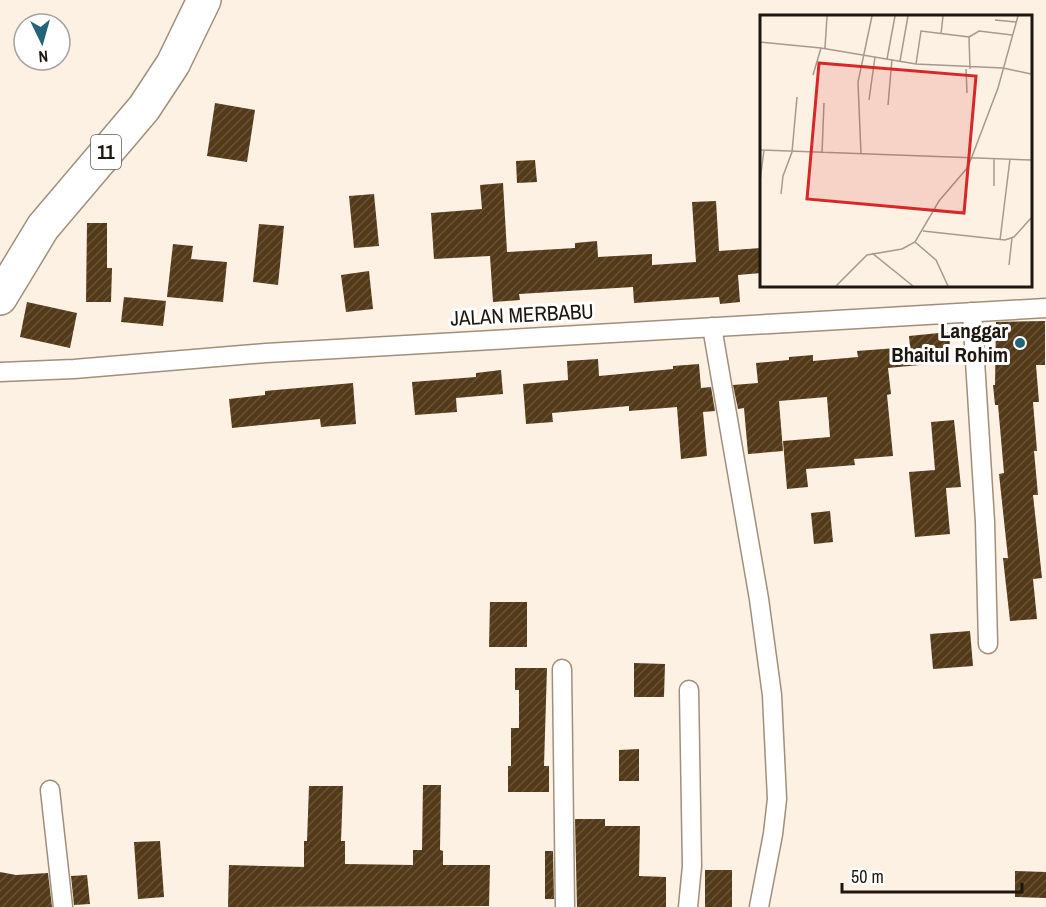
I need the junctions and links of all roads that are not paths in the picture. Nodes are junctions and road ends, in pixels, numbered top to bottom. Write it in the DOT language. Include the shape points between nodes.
graph roads {
  1 [pos="204,0"];
  2 [pos="0,298"];
  3 [pos="1046,308"];
  4 [pos="972,312"];
  5 [pos="712,327"];
  6 [pos="0,372"];
  7 [pos="988,644"];
  8 [pos="562,669"];
  9 [pos="689,690"];
  10 [pos="50,790"];
  11 [pos="63,907"];
  12 [pos="565,907"];
  13 [pos="688,907"];
  14 [pos="759,907"];
  1 -- 2 [label="highway, 11" via="173,64 144,108 43,227"];
  3 -- 4 [label="street, JALAN MERBABU"];
  4 -- 5 [label="street, JALAN MERBABU"];
  4 -- 7 [label="street"];
  5 -- 6 [label="street, JALAN MERBABU"];
  5 -- 14 [label="street" via="772,695 777,799"];
  8 -- 12 [label="street"];
  9 -- 13 [label="street" via="692,866"];
  10 -- 11 [label="street"];
}
